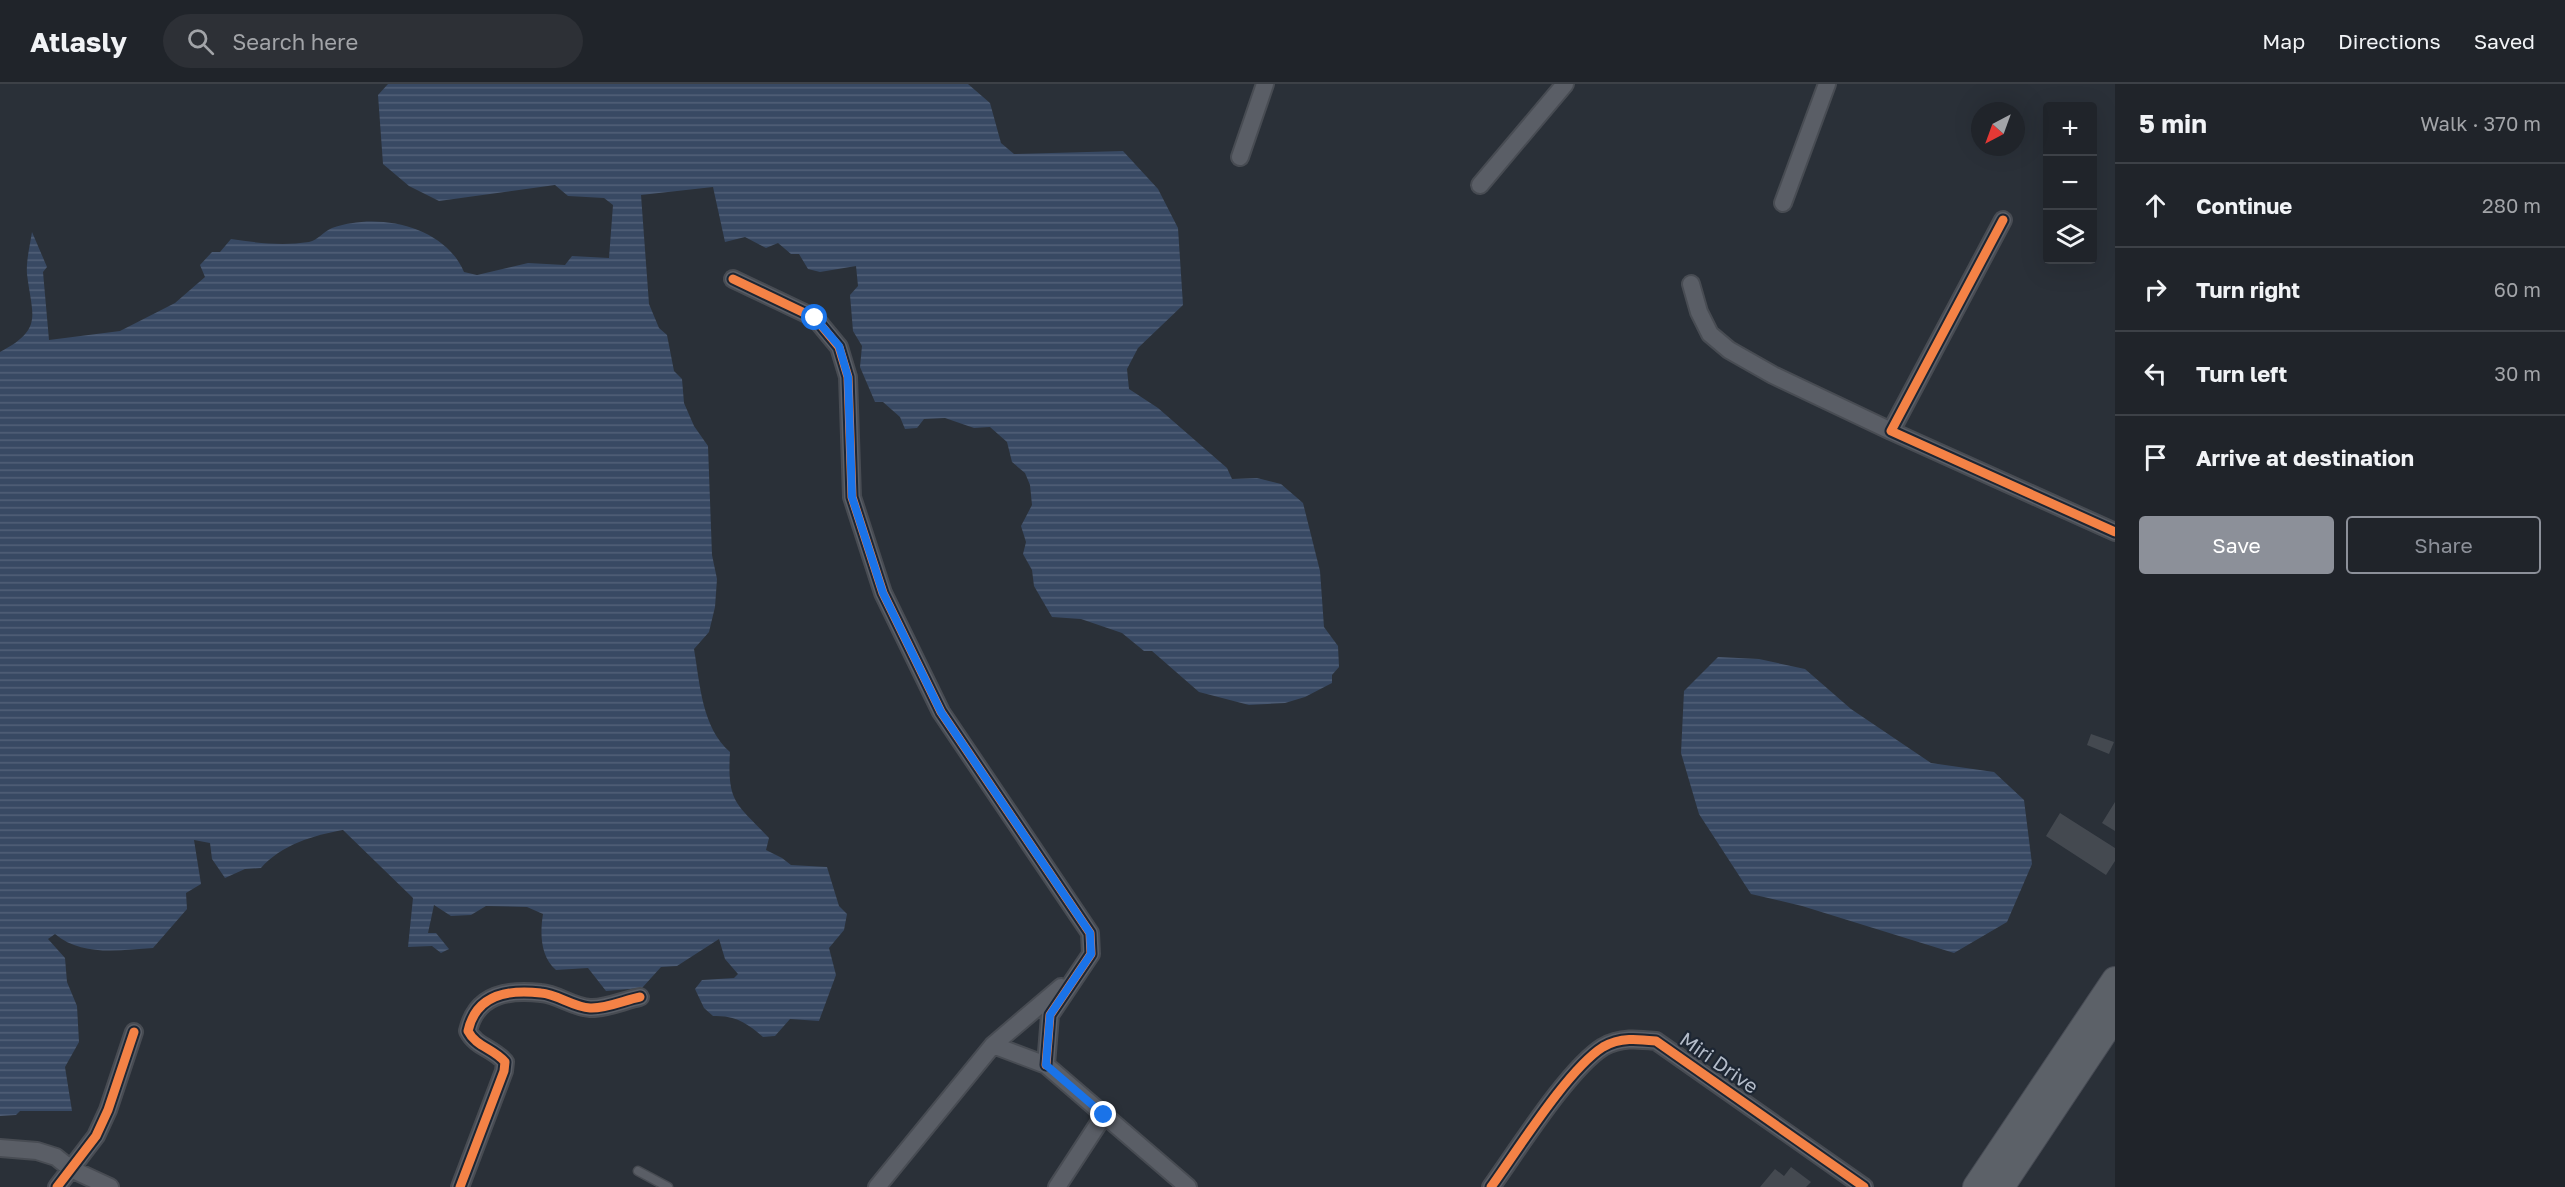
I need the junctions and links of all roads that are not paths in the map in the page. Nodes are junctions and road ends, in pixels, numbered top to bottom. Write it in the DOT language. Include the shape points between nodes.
graph roads {
  1 [pos="1265,84"];
  2 [pos="1565,84"];
  3 [pos="1827,84"];
  4 [pos="1240,157"];
  5 [pos="1480,185"];
  6 [pos="1783,203"];
  7 [pos="2003,220"];
  8 [pos="733,279"];
  9 [pos="1690,284"];
  10 [pos="1891,431"];
  11 [pos="2115,532"];
  12 [pos="1076,974"];
  13 [pos="2115,980"];
  14 [pos="640,997"];
  15 [pos="2115,1016"];
  16 [pos="134,1032"];
  17 [pos="993,1045"];
  18 [pos="1046,1065"];
  19 [pos="1104,1115"];
  20 [pos="0,1148"];
  21 [pos="71,1169"];
  22 [pos="638,1171"];
  23 [pos="1179,1184"];
  24 [pos="57,1187"];
  25 [pos="110,1187"];
  26 [pos="460,1187"];
  27 [pos="668,1187"];
  28 [pos="877,1187"];
  29 [pos="1057,1187"];
  30 [pos="1491,1187"];
  31 [pos="1864,1187"];
  32 [pos="1976,1187"];
  33 [pos="2001,1187"];
  1 -- 4 [label="street"];
  2 -- 5 [label="street"];
  3 -- 6 [label="street"];
  7 -- 10 [label="street"];
  8 -- 12 [label="street" via="815,318 839,346 848,377 852,497 883,593 941,712 1090,933 1091,954"];
  9 -- 10 [label="street" via="1710,334 1730,350 1773,375"];
  10 -- 11 [label="street"];
  12 -- 17 [label="street"];
  12 -- 18 [label="street" via="1050,1015"];
  13 -- 32 [label="main road"];
  14 -- 26 [label="street" via="591,1008 542,992 499,995 483,1001 468,1031 474,1042 499,1055 505,1062 504,1071"];
  15 -- 33 [label="main road"];
  16 -- 21 [label="street" via="96,1136"];
  17 -- 18 [label="street"];
  17 -- 28 [label="street"];
  18 -- 19 [label="street"];
  19 -- 23 [label="street"];
  19 -- 29 [label="street"];
  20 -- 21 [label="street" via="47,1154"];
  21 -- 24 [label="street"];
  21 -- 25 [label="street"];
  22 -- 27 [label="lane"];
  30 -- 31 [label="street, Miri Drive" via="1575,1073 1603,1047 1627,1038 1656,1041"];
}
